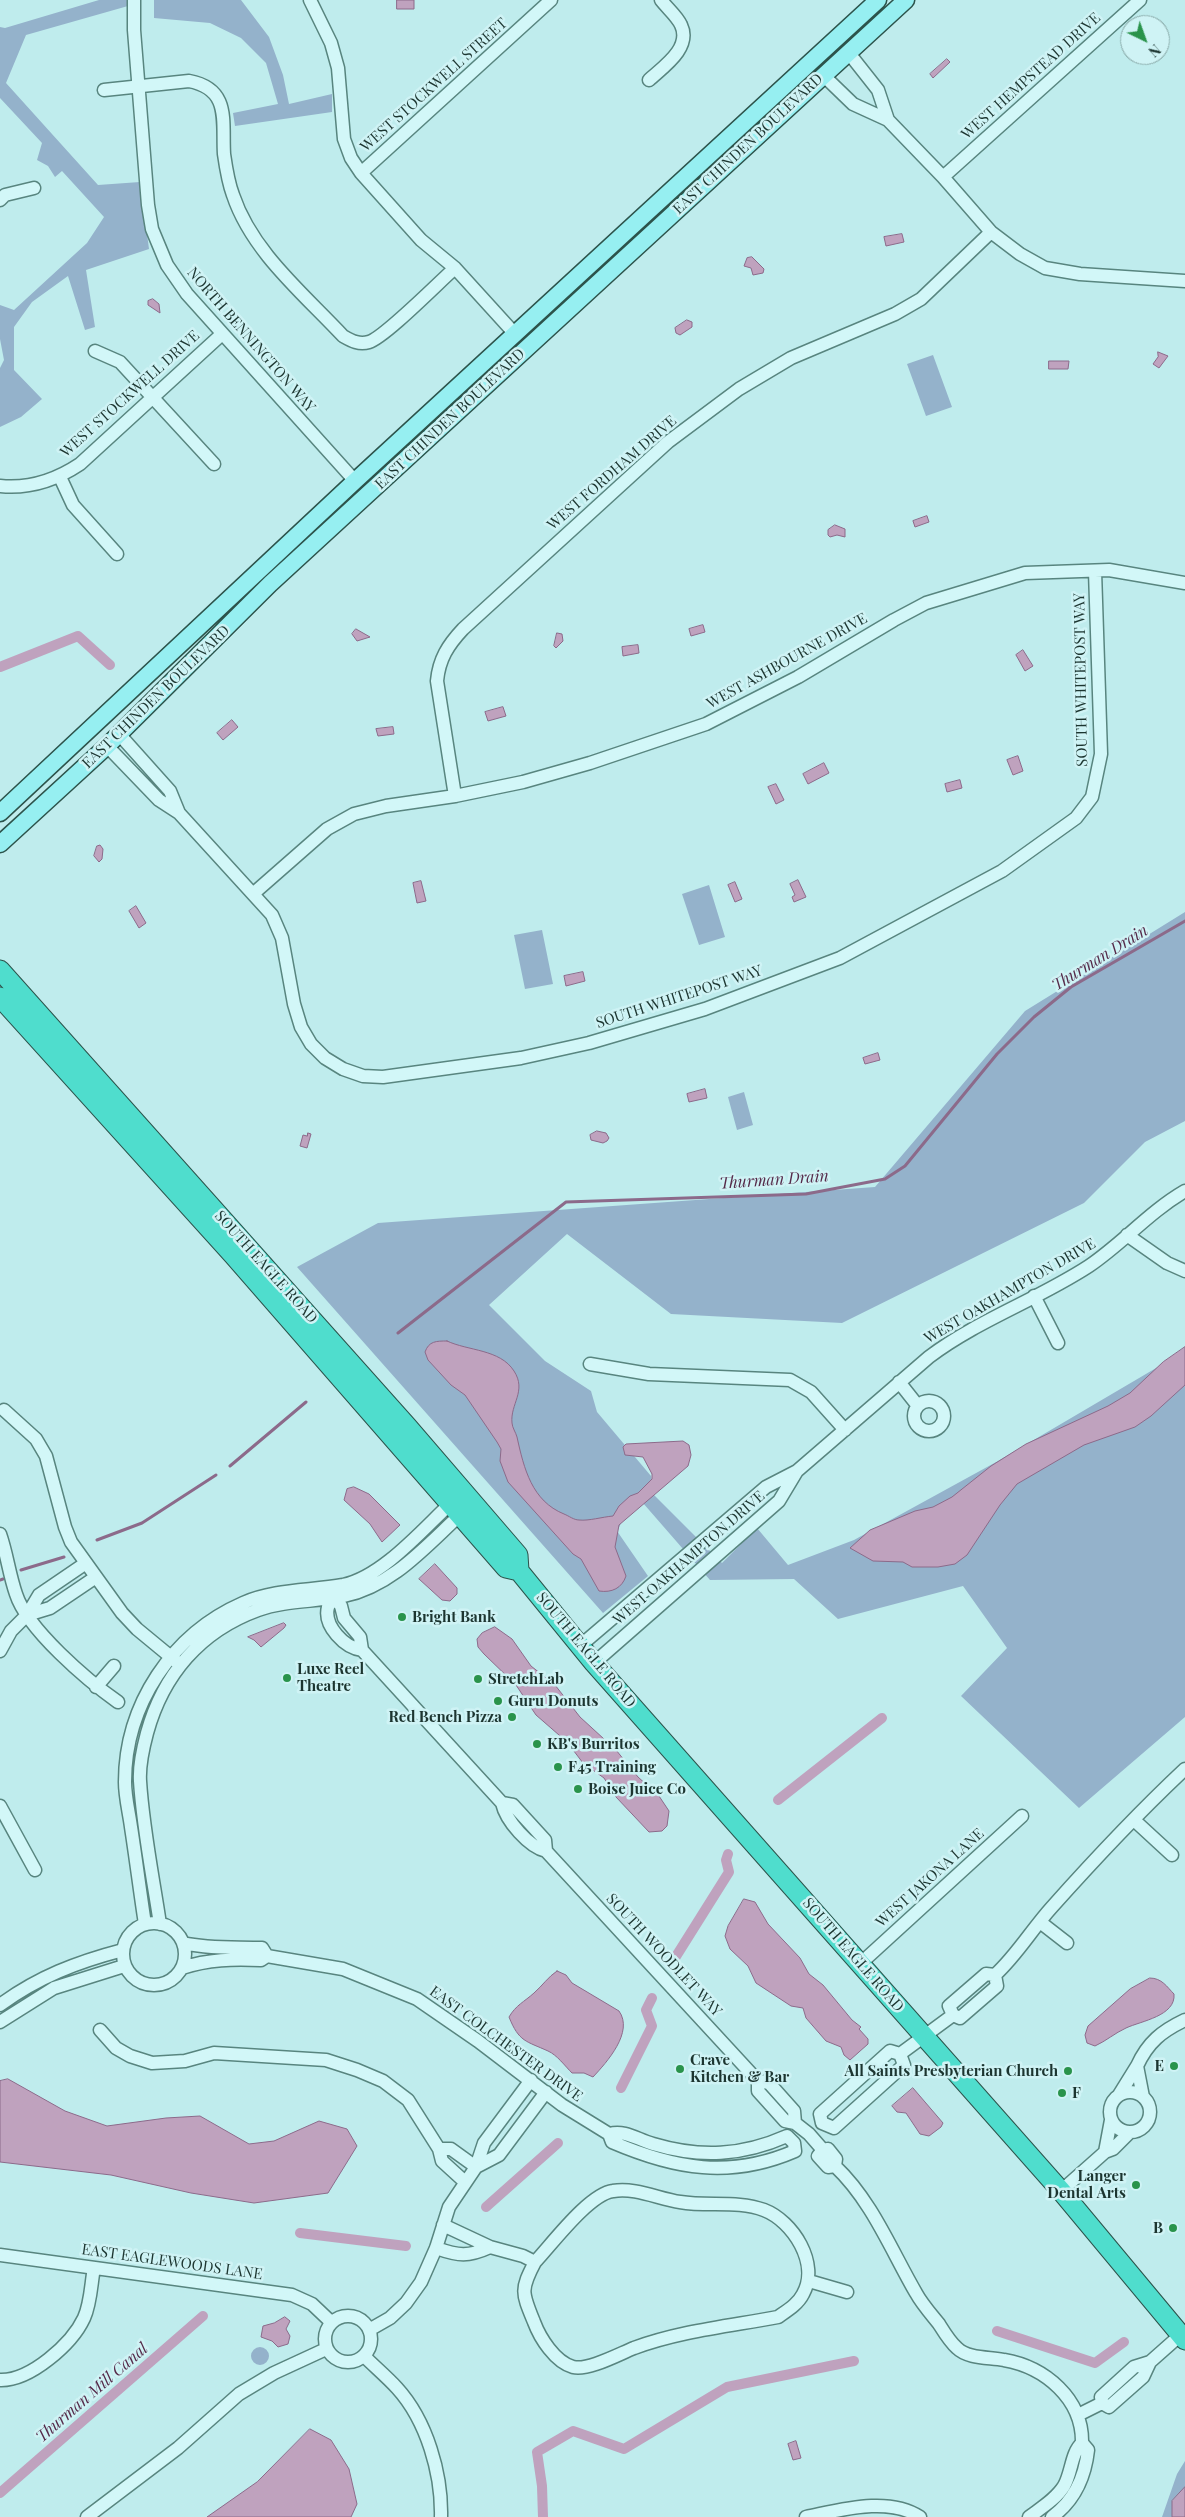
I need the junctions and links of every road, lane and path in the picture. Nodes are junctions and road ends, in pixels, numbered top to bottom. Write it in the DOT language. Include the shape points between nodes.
graph roads {
  1 [pos="134,0"];
  2 [pos="310,0"];
  3 [pos="551,0"];
  4 [pos="660,0"];
  5 [pos="878,0"];
  6 [pos="892,0"];
  7 [pos="906,0"];
  8 [pos="1140,0"];
  9 [pos="848,52"];
  10 [pos="823,75"];
  11 [pos="649,80"];
  12 [pos="139,86"];
  13 [pos="104,90"];
  14 [pos="888,120"];
  15 [pos="361,174"];
  16 [pos="943,177"];
  17 [pos="34,188"];
  18 [pos="0,200"];
  19 [pos="992,232"];
  20 [pos="455,268"];
  21 [pos="1185,280"];
  22 [pos="222,334"];
  23 [pos="516,334"];
  24 [pos="95,351"];
  25 [pos="153,398"];
  26 [pos="214,464"];
  27 [pos="60,477"];
  28 [pos="355,481"];
  29 [pos="379,484"];
  30 [pos="0,486"];
  31 [pos="117,554"];
  32 [pos="1095,571"];
  33 [pos="1185,583"];
  34 [pos="119,734"];
  35 [pos="107,746"];
  36 [pos="455,796"];
  37 [pos="0,813"];
  38 [pos="179,813"];
  39 [pos="0,844"];
  40 [pos="254,893"];
  41 [pos="0,970"];
  42 [pos="0,997"];
  43 [pos="1185,1191"];
  44 [pos="1127,1235"];
  45 [pos="226,1247"];
  46 [pos="1185,1270"];
  47 [pos="1034,1296"];
  48 [pos="1058,1343"];
  49 [pos="590,1364"];
  50 [pos="357,1370"];
  51 [pos="899,1382"];
  52 [pos="353,1393"];
  53 [pos="918,1406"];
  54 [pos="4,1410"];
  55 [pos="845,1430"];
  56 [pos="797,1471"];
  57 [pos="455,1510"];
  58 [pos="481,1511"];
  59 [pos="0,1534"];
  60 [pos="86,1563"];
  61 [pos="519,1570"];
  62 [pos="96,1576"];
  63 [pos="333,1591"];
  64 [pos="27,1615"];
  65 [pos="580,1646"];
  66 [pos="0,1651"];
  67 [pos="171,1657"];
  68 [pos="594,1663"];
  69 [pos="181,1665"];
  70 [pos="114,1666"];
  71 [pos="96,1687"];
  72 [pos="118,1702"];
  73 [pos="1185,1769"];
  74 [pos="0,1806"];
  75 [pos="1022,1816"];
  76 [pos="1134,1820"];
  77 [pos="1172,1855"];
  78 [pos="35,1870"];
  79 [pos="1040,1922"];
  80 [pos="145,1924"];
  81 [pos="160,1924"];
  82 [pos="183,1943"];
  83 [pos="1067,1943"];
  84 [pos="122,1950"];
  85 [pos="267,1956"];
  86 [pos="860,1964"];
  87 [pos="124,1966"];
  88 [pos="182,1968"];
  89 [pos="0,2005"];
  90 [pos="1185,2020"];
  91 [pos="0,2022"];
  92 [pos="100,2030"];
  93 [pos="924,2036"];
  94 [pos="900,2054"];
  95 [pos="1137,2066"];
  96 [pos="531,2080"];
  97 [pos="546,2092"];
  98 [pos="1119,2095"];
  99 [pos="1143,2097"];
  100 [pos="1111,2120"];
  101 [pos="822,2123"];
  102 [pos="1130,2132"];
  103 [pos="810,2134"];
  104 [pos="440,2149"];
  105 [pos="1105,2152"];
  106 [pos="476,2167"];
  107 [pos="465,2182"];
  108 [pos="1061,2191"];
  109 [pos="443,2225"];
  110 [pos="490,2247"];
  111 [pos="436,2248"];
  112 [pos="0,2255"];
  113 [pos="535,2262"];
  114 [pos="94,2268"];
  115 [pos="809,2281"];
  116 [pos="847,2292"];
  117 [pos="332,2322"];
  118 [pos="369,2330"];
  119 [pos="1183,2335"];
  120 [pos="326,2349"];
  121 [pos="364,2356"];
  122 [pos="0,2380"];
  123 [pos="1078,2415"];
  124 [pos="1049,2514"];
  125 [pos="87,2517"];
  126 [pos="440,2517"];
  127 [pos="806,2517"];
  128 [pos="920,2517"];
  129 [pos="1029,2517"];
  1 -- 12 [label="street, NORTH BENNINGTON WAY"];
  2 -- 15 [label="street" via="331,43 338,68 344,139"];
  3 -- 15 [label="street, WEST STOCKWELL STREET"];
  4 -- 11 [label="street" via="681,25 684,37 674,58"];
  5 -- 23 [label="main road, EAST CHINDEN BOULEVARD"];
  6 -- 10 [label="main road" via="833,52"];
  7 -- 9 [label="main road, EAST CHINDEN BOULEVARD"];
  8 -- 16 [label="street, WEST HEMPSTEAD DRIVE"];
  9 -- 10 [label="main road, EAST CHINDEN BOULEVARD"];
  9 -- 14 [label="street" via="878,90"];
  10 -- 14 [label="street" via="853,104"];
  10 -- 29 [label="main road, EAST CHINDEN BOULEVARD"];
  12 -- 13 [label="street"];
  12 -- 20 [label="street" via="189,81 200,83 219,99 223,112 227,172 235,201 250,232 343,336 359,344 376,339"];
  12 -- 22 [label="street, NORTH BENNINGTON WAY" via="148,205 158,246 176,281"];
  14 -- 16 [label="street"];
  15 -- 20 [label="street" via="421,240"];
  16 -- 19 [label="street"];
  17 -- 18 [label="street" via="5,195"];
  19 -- 21 [label="street" via="1020,254 1046,268 1080,274"];
  19 -- 36 [label="street, WEST FORDHAM DRIVE" via="921,299 895,314 791,358 739,389 668,442 463,629 449,644 438,666 437,681"];
  20 -- 23 [label="street"];
  22 -- 25 [label="street, WEST STOCKWELL DRIVE"];
  22 -- 28 [label="street, NORTH BENNINGTON WAY"];
  23 -- 28 [label="main road, EAST CHINDEN BOULEVARD"];
  23 -- 29 [label="main road" via="505,357 400,454"];
  24 -- 25 [label="street" via="120,362"];
  25 -- 26 [label="street"];
  25 -- 27 [label="street, WEST STOCKWELL DRIVE" via="89,457"];
  27 -- 30 [label="street, WEST STOCKWELL DRIVE" via="26,486"];
  27 -- 31 [label="street" via="80,514"];
  28 -- 37 [label="main road, EAST CHINDEN BOULEVARD"];
  29 -- 34 [label="main road, EAST CHINDEN BOULEVARD" via="270,584"];
  32 -- 33 [label="street, WEST ASHBOURNE DRIVE" via="1109,570"];
  32 -- 36 [label="street, WEST ASHBOURNE DRIVE" via="1025,573 926,603 798,677 706,724 590,764"];
  32 -- 40 [label="street, SOUTH WHITEPOST WAY" via="1101,754 1092,797 1076,818 1002,871 882,937 770,986 665,1022 589,1043 452,1069 383,1077 363,1076 324,1058 311,1044 301,1027 294,1004 282,938 272,915"];
  34 -- 35 [label="main road, EAST CHINDEN BOULEVARD"];
  34 -- 38 [label="street, SOUTH WHITEPOST WAY" via="170,792"];
  35 -- 38 [label="street, SOUTH WHITEPOST WAY" via="159,800"];
  35 -- 39 [label="main road, EAST CHINDEN BOULEVARD"];
  36 -- 40 [label="street, WEST ASHBOURNE DRIVE" via="354,814 320,834"];
  38 -- 40 [label="street, SOUTH WHITEPOST WAY"];
  41 -- 50 [label="highway, SOUTH EAGLE ROAD"];
  42 -- 45 [label="highway, SOUTH EAGLE ROAD"];
  43 -- 44 [label="street, WEST OAKHAMPTON DRIVE"];
  44 -- 46 [label="street" via="1167,1263"];
  44 -- 47 [label="street, WEST OAKHAMPTON DRIVE" via="1088,1266"];
  45 -- 50 [label="highway" via="235,1249 338,1365 350,1371"];
  45 -- 52 [label="highway, SOUTH EAGLE ROAD"];
  47 -- 48 [label="street"];
  47 -- 51 [label="street, WEST OAKHAMPTON DRIVE" via="950,1341"];
  49 -- 55 [label="street" via="649,1374 790,1380 811,1392"];
  50 -- 58 [label="highway, SOUTH EAGLE ROAD"];
  51 -- 53 [label="street"];
  51 -- 55 [label="street, WEST OAKHAMPTON DRIVE"];
  52 -- 57 [label="highway, SOUTH EAGLE ROAD"];
  52 -- 58 [label="highway" via="369,1397 466,1506 473,1511"];
  54 -- 60 [label="street" via="36,1439 46,1456 65,1527"];
  55 -- 56 [label="street, WEST OAKHAMPTON DRIVE"];
  56 -- 65 [label="street, WEST OAKHAMPTON DRIVE" via="766,1487"];
  56 -- 68 [label="street, WEST OAKHAMPTON DRIVE" via="779,1501"];
  57 -- 61 [label="highway, SOUTH EAGLE ROAD" via="506,1568"];
  57 -- 63 [label="street" via="384,1566"];
  58 -- 61 [label="highway, SOUTH EAGLE ROAD" via="518,1555"];
  59 -- 64 [label="street" via="16,1595"];
  60 -- 62 [label="street"];
  60 -- 64 [label="street" via="40,1595"];
  61 -- 65 [label="highway, SOUTH EAGLE ROAD"];
  62 -- 64 [label="street" via="50,1608"];
  62 -- 67 [label="street" via="137,1629"];
  63 -- 67 [label="street" via="290,1590 243,1603 198,1629"];
  63 -- 69 [label="street" via="259,1610 228,1624 196,1647"];
  63 -- 103 [label="street, SOUTH WOODLET WAY" via="328,1608 330,1623 338,1636 352,1649 362,1650 502,1803 513,1805 545,1840 546,1851 758,2081 769,2083 794,2111 796,2123"];
  64 -- 66 [label="street" via="11,1631"];
  64 -- 71 [label="street" via="72,1666"];
  65 -- 68 [label="highway, SOUTH EAGLE ROAD"];
  67 -- 69 [label="street"];
  67 -- 80 [label="street" via="141,1703 130,1735 125,1782"];
  68 -- 86 [label="highway, SOUTH EAGLE ROAD"];
  69 -- 81 [label="street" via="169,1678 154,1706 143,1747 139,1780"];
  70 -- 71 [label="street"];
  71 -- 72 [label="street"];
  73 -- 76 [label="street"];
  74 -- 78 [label="street"];
  75 -- 86 [label="street, WEST JAKONA LANE"];
  76 -- 77 [label="street"];
  76 -- 79 [label="street"];
  79 -- 83 [label="street"];
  79 -- 93 [label="street, EAST COLCHESTER DRIVE" via="995,1975 997,1986 960,2018 953,2015"];
  80 -- 81 [label="street"];
  80 -- 84 [label="street" via="130,1934"];
  81 -- 82 [label="street" via="170,1927"];
  82 -- 85 [label="street, EAST COLCHESTER DRIVE" via="204,1948 262,1948"];
  82 -- 88 [label="street"];
  84 -- 87 [label="street"];
  84 -- 89 [label="street" via="48,1974"];
  85 -- 88 [label="street, EAST COLCHESTER DRIVE" via="261,1960 205,1960"];
  85 -- 96 [label="street, EAST COLCHESTER DRIVE" via="343,1969 417,1999"];
  86 -- 93 [label="highway, SOUTH EAGLE ROAD"];
  87 -- 88 [label="street" via="136,1981 155,1986 173,1979"];
  87 -- 91 [label="street" via="54,1988"];
  90 -- 95 [label="street" via="1149,2044"];
  92 -- 104 [label="street" via="116,2048 152,2063 185,2061 214,2053 326,2060 357,2070 382,2081 408,2100"];
  93 -- 94 [label="street, EAST COLCHESTER DRIVE"];
  93 -- 108 [label="highway, SOUTH EAGLE ROAD"];
  94 -- 101 [label="street, EAST COLCHESTER DRIVE" via="890,2051 820,2114"];
  94 -- 101 [label="street" via="904,2065 834,2128"];
  95 -- 98 [label="street"];
  95 -- 99 [label="street"];
  96 -- 97 [label="street, EAST COLCHESTER DRIVE"];
  96 -- 106 [label="street" via="484,2143"];
  97 -- 103 [label="street, EAST COLCHESTER DRIVE" via="609,2134 612,2142 648,2158 689,2166 734,2168 771,2162 795,2151 794,2143"];
  97 -- 106 [label="street" via="499,2155"];
  98 -- 99 [label="street" via="1134,2092"];
  98 -- 100 [label="street" via="1111,2106"];
  99 -- 102 [label="street" via="1150,2110 1148,2120"];
  100 -- 102 [label="street" via="1119,2129"];
  100 -- 105 [label="street"];
  101 -- 103 [label="street, EAST COLCHESTER DRIVE"];
  102 -- 105 [label="street" via="1113,2149"];
  103 -- 123 [label="street, SOUTH WOODLET WAY" via="823,2150 828,2150 836,2159 835,2166 850,2182 892,2248 917,2295 958,2349 979,2357 1029,2366 1051,2378"];
  104 -- 106 [label="street" via="451,2149"];
  104 -- 107 [label="street" via="442,2161"];
  105 -- 108 [label="street"];
  106 -- 107 [label="street"];
  107 -- 109 [label="street" via="449,2206"];
  108 -- 119 [label="highway, SOUTH EAGLE ROAD"];
  109 -- 110 [label="street"];
  109 -- 111 [label="street"];
  110 -- 111 [label="street" via="474,2254 457,2255"];
  110 -- 113 [label="street"];
  111 -- 118 [label="street" via="421,2282 406,2303 390,2318"];
  112 -- 114 [label="street, EAST EAGLEWOODS LANE"];
  113 -- 115 [label="street" via="581,2211 612,2190 648,2194 681,2203 748,2206 766,2211 791,2230 801,2246 809,2265"];
  113 -- 115 [label="street" via="524,2282 525,2301 536,2329 561,2361 573,2367 585,2367 648,2343 778,2317 794,2306"];
  114 -- 117 [label="street, EAST EAGLEWOODS LANE" via="292,2295 312,2304"];
  114 -- 122 [label="street" via="85,2316 78,2328 51,2357 30,2372 10,2380"];
  115 -- 116 [label="street"];
  117 -- 118 [label="street" via="352,2316"];
  117 -- 120 [label="street" via="325,2334"];
  118 -- 121 [label="street" via="370,2344"];
  119 -- 123 [label="street" via="1150,2362 1134,2367 1101,2398 1102,2403"];
  120 -- 121 [label="street" via="343,2362"];
  120 -- 125 [label="street" via="274,2373 239,2394 178,2448"];
  121 -- 126 [label="street" via="398,2390 416,2417 437,2473"];
  123 -- 124 [label="street" via="1083,2430 1082,2443 1088,2450 1086,2469 1074,2494"];
  124 -- 129 [label="street"];
  127 -- 128 [label="street" via="882,2505 911,2511"];
}
